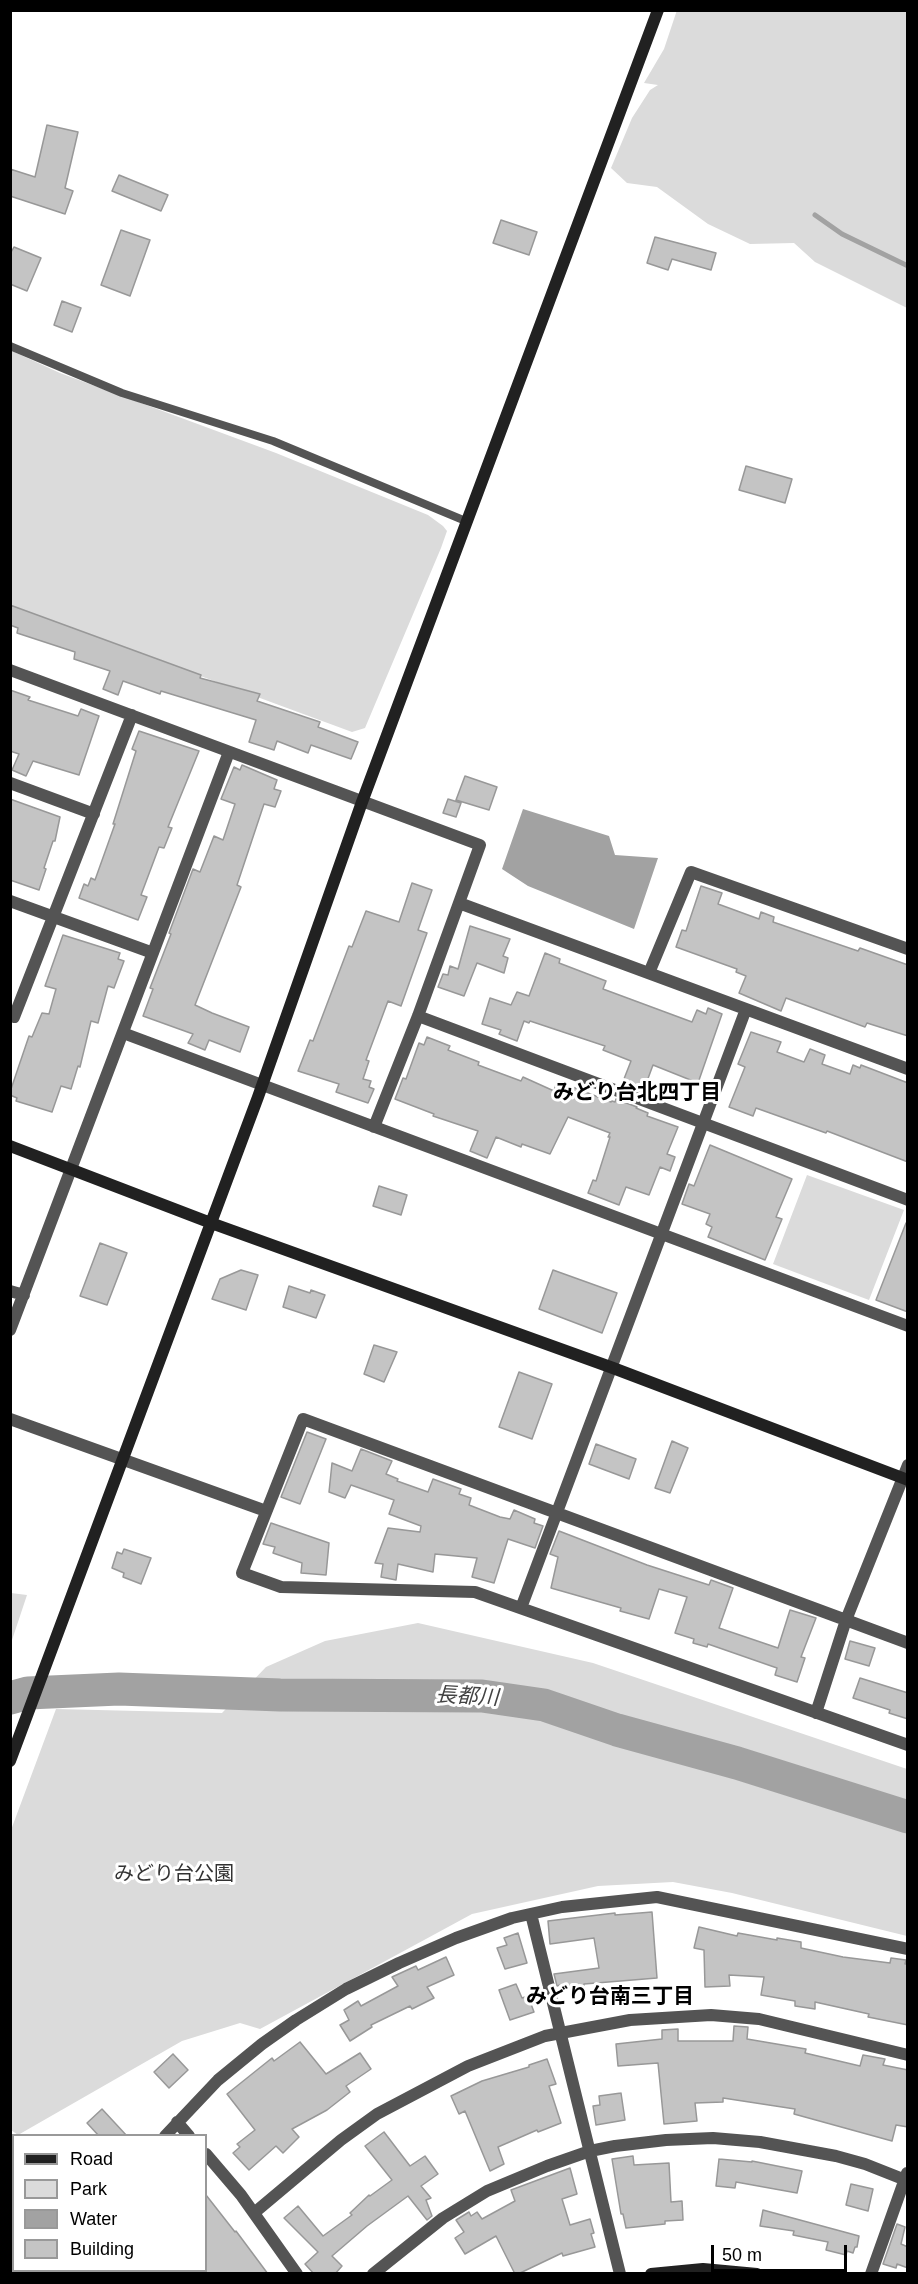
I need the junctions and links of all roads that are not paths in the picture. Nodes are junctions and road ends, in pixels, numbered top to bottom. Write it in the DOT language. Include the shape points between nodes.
graph roads {
  1 [pos="658,10"];
  2 [pos="10,346"];
  3 [pos="468,522"];
  4 [pos="10,670"];
  5 [pos="132,716"];
  6 [pos="230,752"];
  7 [pos="10,783"];
  8 [pos="362,802"];
  9 [pos="94,814"];
  10 [pos="10,901"];
  11 [pos="459,903"];
  12 [pos="55,917"];
  13 [pos="908,949"];
  14 [pos="153,953"];
  15 [pos="649,973"];
  16 [pos="746,1009"];
  17 [pos="10,1016"];
  18 [pos="418,1016"];
  19 [pos="123,1033"];
  20 [pos="908,1069"];
  21 [pos="262,1085"];
  22 [pos="703,1123"];
  23 [pos="374,1127"];
  24 [pos="10,1146"];
  25 [pos="71,1168"];
  26 [pos="908,1200"];
  27 [pos="211,1223"];
  28 [pos="661,1234"];
  29 [pos="10,1291"];
  30 [pos="24,1295"];
  31 [pos="908,1326"];
  32 [pos="10,1330"];
  33 [pos="613,1368"];
  34 [pos="10,1419"];
  35 [pos="123,1460"];
  36 [pos="908,1465"];
  37 [pos="905,1479"];
  38 [pos="266,1511"];
  39 [pos="555,1512"];
  40 [pos="521,1608"];
  41 [pos="846,1620"];
  42 [pos="908,1643"];
  43 [pos="816,1713"];
  44 [pos="908,1745"];
  45 [pos="10,1761"];
  46 [pos="531,1914"];
  47 [pos="908,1949"];
  48 [pos="562,2033"];
  49 [pos="908,2055"];
  50 [pos="177,2122"];
  51 [pos="167,2134"];
  52 [pos="187,2134"];
  53 [pos="590,2151"];
  54 [pos="207,2155"];
  55 [pos="907,2178"];
  56 [pos="254,2213"];
  57 [pos="297,2274"];
  58 [pos="374,2274"];
  59 [pos="620,2274"];
  60 [pos="651,2274"];
  61 [pos="757,2274"];
  62 [pos="871,2274"];
  1 -- 3 [label="street"];
  2 -- 3 [label="lane" via="122,393 273,441"];
  3 -- 8 [label="street"];
  4 -- 5 [label="street"];
  5 -- 6 [label="street"];
  5 -- 9 [label="street"];
  6 -- 8 [label="street"];
  6 -- 14 [label="street"];
  7 -- 9 [label="street"];
  8 -- 11 [label="street" via="480,845"];
  8 -- 21 [label="street"];
  9 -- 12 [label="street"];
  10 -- 12 [label="street"];
  11 -- 15 [label="street"];
  11 -- 18 [label="street"];
  12 -- 14 [label="street"];
  12 -- 17 [label="street" via="14,1017"];
  13 -- 15 [label="street" via="691,872"];
  14 -- 19 [label="street"];
  15 -- 16 [label="street"];
  16 -- 20 [label="street"];
  16 -- 22 [label="street"];
  18 -- 22 [label="street"];
  18 -- 23 [label="street"];
  19 -- 21 [label="street"];
  19 -- 25 [label="street"];
  21 -- 23 [label="street"];
  21 -- 27 [label="street"];
  22 -- 26 [label="street"];
  22 -- 28 [label="street"];
  23 -- 28 [label="street"];
  24 -- 25 [label="street"];
  25 -- 27 [label="street"];
  25 -- 30 [label="street"];
  27 -- 33 [label="street"];
  27 -- 35 [label="street"];
  28 -- 31 [label="street"];
  28 -- 33 [label="street"];
  29 -- 30 [label="street"];
  30 -- 32 [label="street"];
  33 -- 37 [label="street"];
  33 -- 39 [label="street"];
  34 -- 35 [label="street"];
  35 -- 38 [label="street"];
  35 -- 45 [label="street"];
  36 -- 37 [label="street"];
  37 -- 41 [label="street"];
  38 -- 39 [label="street" via="303,1419"];
  38 -- 40 [label="street" via="242,1573 281,1587 475,1592"];
  39 -- 40 [label="street"];
  39 -- 41 [label="street"];
  40 -- 43 [label="street"];
  41 -- 42 [label="street"];
  41 -- 43 [label="street"];
  43 -- 44 [label="street"];
  46 -- 47 [label="street" via="602,1901 657,1897"];
  46 -- 48 [label="street"];
  46 -- 50 [label="street" via="456,1938 346,1989 262,2044 218,2080"];
  48 -- 49 [label="street" via="653,2018 734,2016"];
  48 -- 53 [label="street"];
  48 -- 56 [label="street" via="468,2066 395,2103 341,2140"];
  50 -- 51 [label="street"];
  50 -- 52 [label="street"];
  53 -- 55 [label="street" via="666,2140 740,2140 827,2154"];
  53 -- 58 [label="street" via="487,2191 443,2218"];
  53 -- 59 [label="street"];
  54 -- 56 [label="street"];
  55 -- 62 [label="street"];
  56 -- 57 [label="street"];
  60 -- 61 [label="street" via="703,2269"];
}
